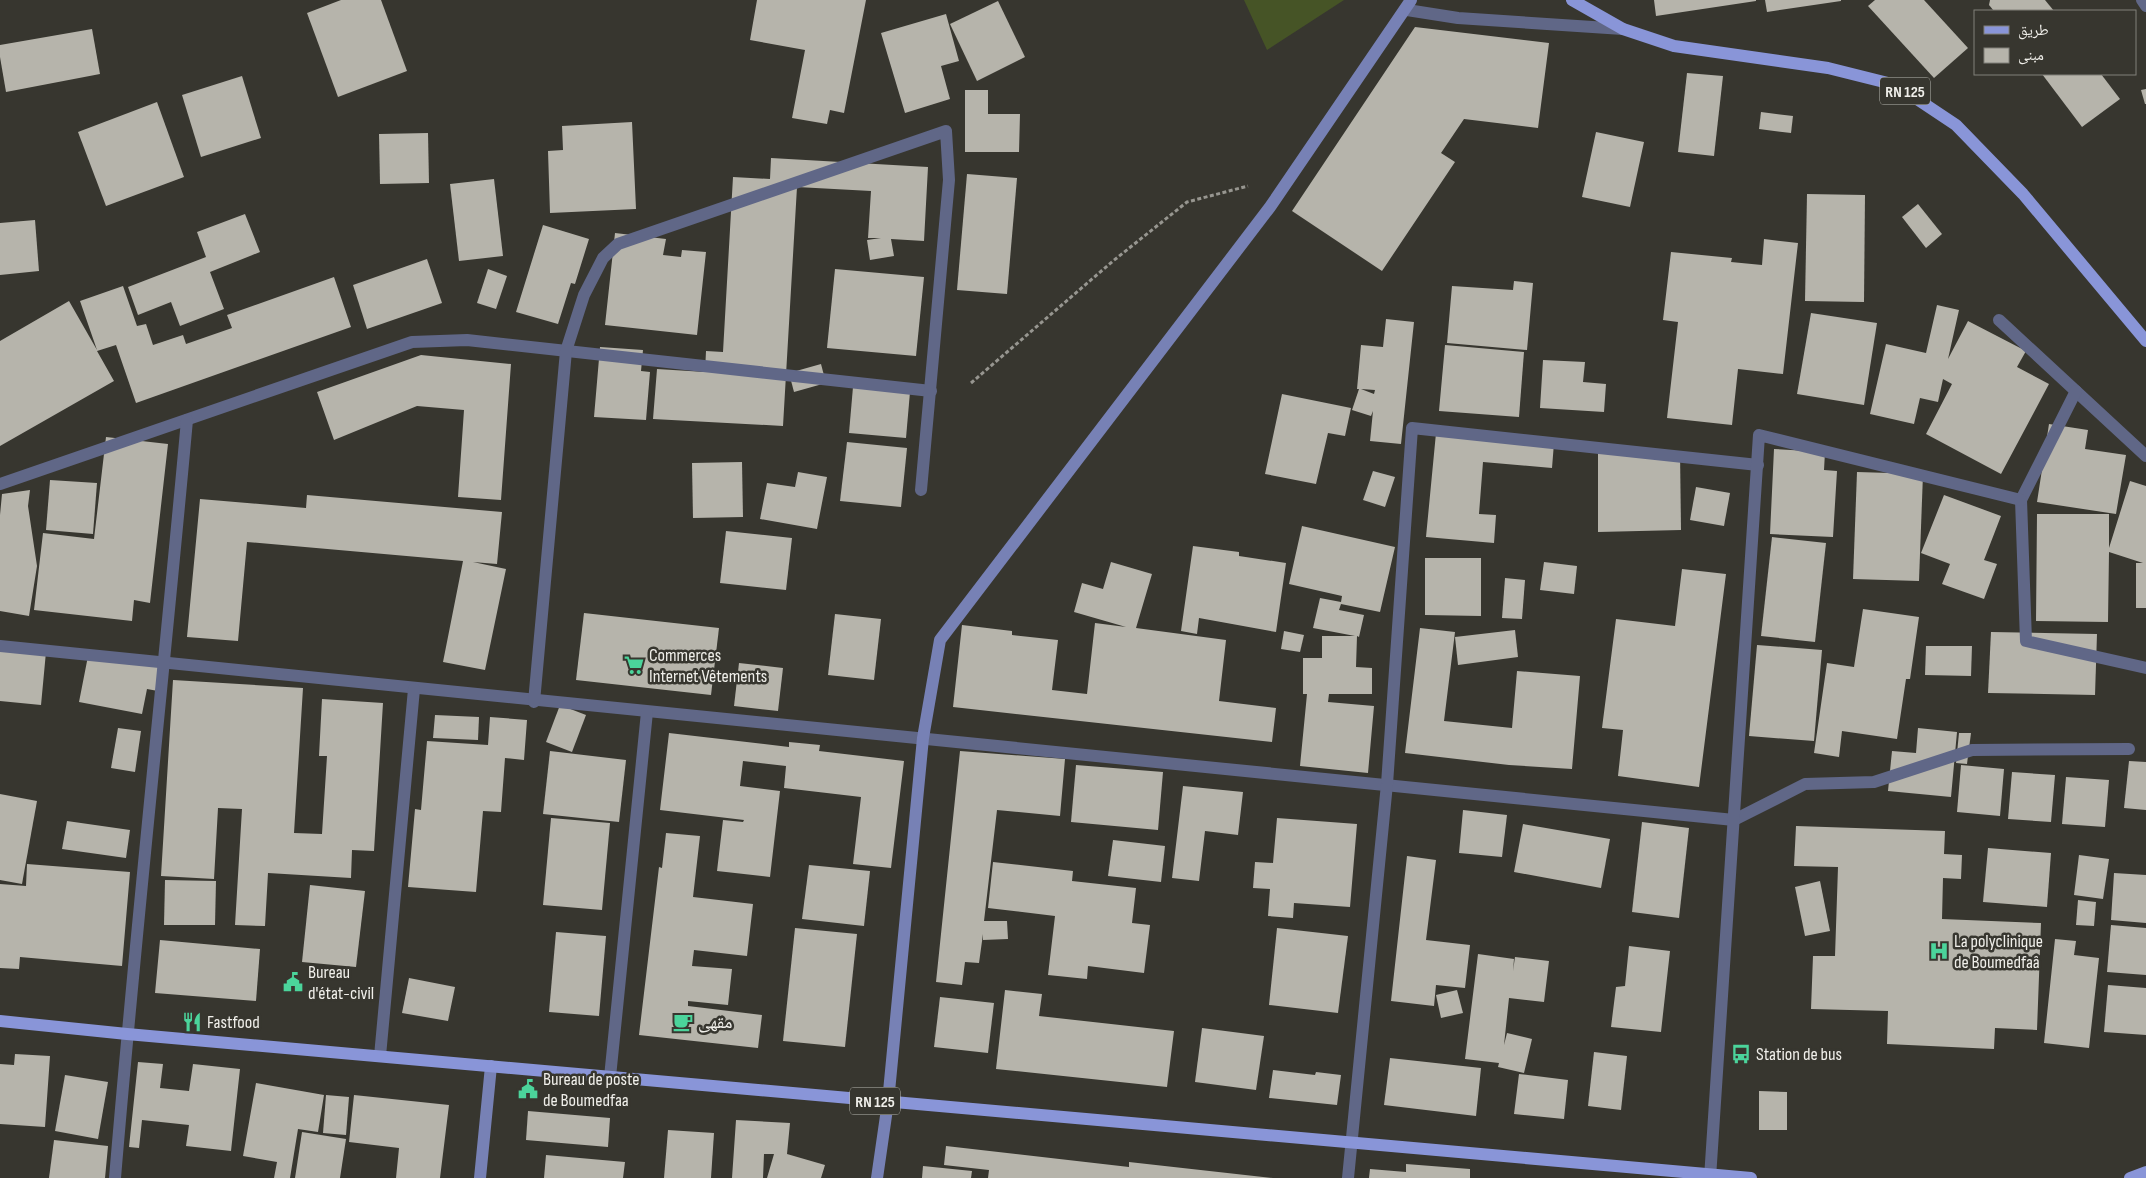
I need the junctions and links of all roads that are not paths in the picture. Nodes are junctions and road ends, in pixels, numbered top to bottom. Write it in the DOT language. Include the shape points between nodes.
graph roads {
  1 [pos="1572,0"];
  2 [pos="2142,0"];
  3 [pos="1409,5"];
  4 [pos="2146,6"];
  5 [pos="1623,29"];
  6 [pos="1999,320"];
  7 [pos="2146,341"];
  8 [pos="566,351"];
  9 [pos="930,391"];
  10 [pos="2076,391"];
  11 [pos="187,420"];
  12 [pos="2146,456"];
  13 [pos="1758,465"];
  14 [pos="0,484"];
  15 [pos="921,490"];
  16 [pos="2021,500"];
  17 [pos="0,646"];
  18 [pos="165,664"];
  19 [pos="2146,668"];
  20 [pos="414,689"];
  21 [pos="534,702"];
  22 [pos="647,712"];
  23 [pos="923,738"];
  24 [pos="2129,748"];
  25 [pos="1387,784"];
  26 [pos="1734,820"];
  27 [pos="0,1021"];
  28 [pos="127,1034"];
  29 [pos="380,1056"];
  30 [pos="491,1066"];
  31 [pos="610,1077"];
  32 [pos="888,1102"];
  33 [pos="1351,1143"];
  34 [pos="2146,1172"];
  35 [pos="1710,1177"];
  36 [pos="115,1178"];
  37 [pos="480,1178"];
  38 [pos="877,1178"];
  39 [pos="1348,1178"];
  40 [pos="1751,1178"];
  41 [pos="2130,1178"];
  1 -- 5 [label="main road, RN 125"];
  2 -- 4 [label="street"];
  3 -- 5 [label="street" via="1458,18"];
  3 -- 23 [label="street" via="1270,207 940,640"];
  5 -- 7 [label="main road, RN 125" via="1674,46 1828,68 1896,85 1956,124 2017,187"];
  6 -- 10 [label="street"];
  8 -- 9 [label="street"];
  8 -- 9 [label="street" via="584,295 603,258 618,244 946,131 949,180"];
  8 -- 11 [label="street" via="467,340 412,342"];
  8 -- 21 [label="street"];
  9 -- 15 [label="street"];
  10 -- 12 [label="street"];
  10 -- 16 [label="street"];
  11 -- 14 [label="street"];
  11 -- 18 [label="street"];
  13 -- 16 [label="street" via="1760,435"];
  13 -- 25 [label="street" via="1412,428"];
  13 -- 26 [label="street"];
  16 -- 19 [label="street" via="2026,641"];
  17 -- 18 [label="street"];
  18 -- 20 [label="street"];
  18 -- 28 [label="street"];
  20 -- 21 [label="street"];
  20 -- 29 [label="street"];
  21 -- 22 [label="street"];
  22 -- 23 [label="street"];
  22 -- 31 [label="street"];
  23 -- 25 [label="street"];
  23 -- 32 [label="street"];
  24 -- 26 [label="street" via="1972,750 1874,782 1805,784"];
  25 -- 26 [label="street"];
  25 -- 33 [label="street"];
  26 -- 35 [label="street"];
  27 -- 28 [label="main road, RN 125"];
  28 -- 29 [label="main road, RN 125"];
  28 -- 36 [label="street"];
  29 -- 30 [label="main road, RN 125"];
  30 -- 31 [label="main road, RN 125"];
  30 -- 37 [label="street"];
  31 -- 32 [label="main road, RN 125"];
  32 -- 33 [label="main road, RN 125"];
  32 -- 38 [label="street"];
  33 -- 35 [label="main road, RN 125"];
  33 -- 39 [label="street"];
  34 -- 41 [label="main road"];
  35 -- 40 [label="main road, RN 125"];
}
